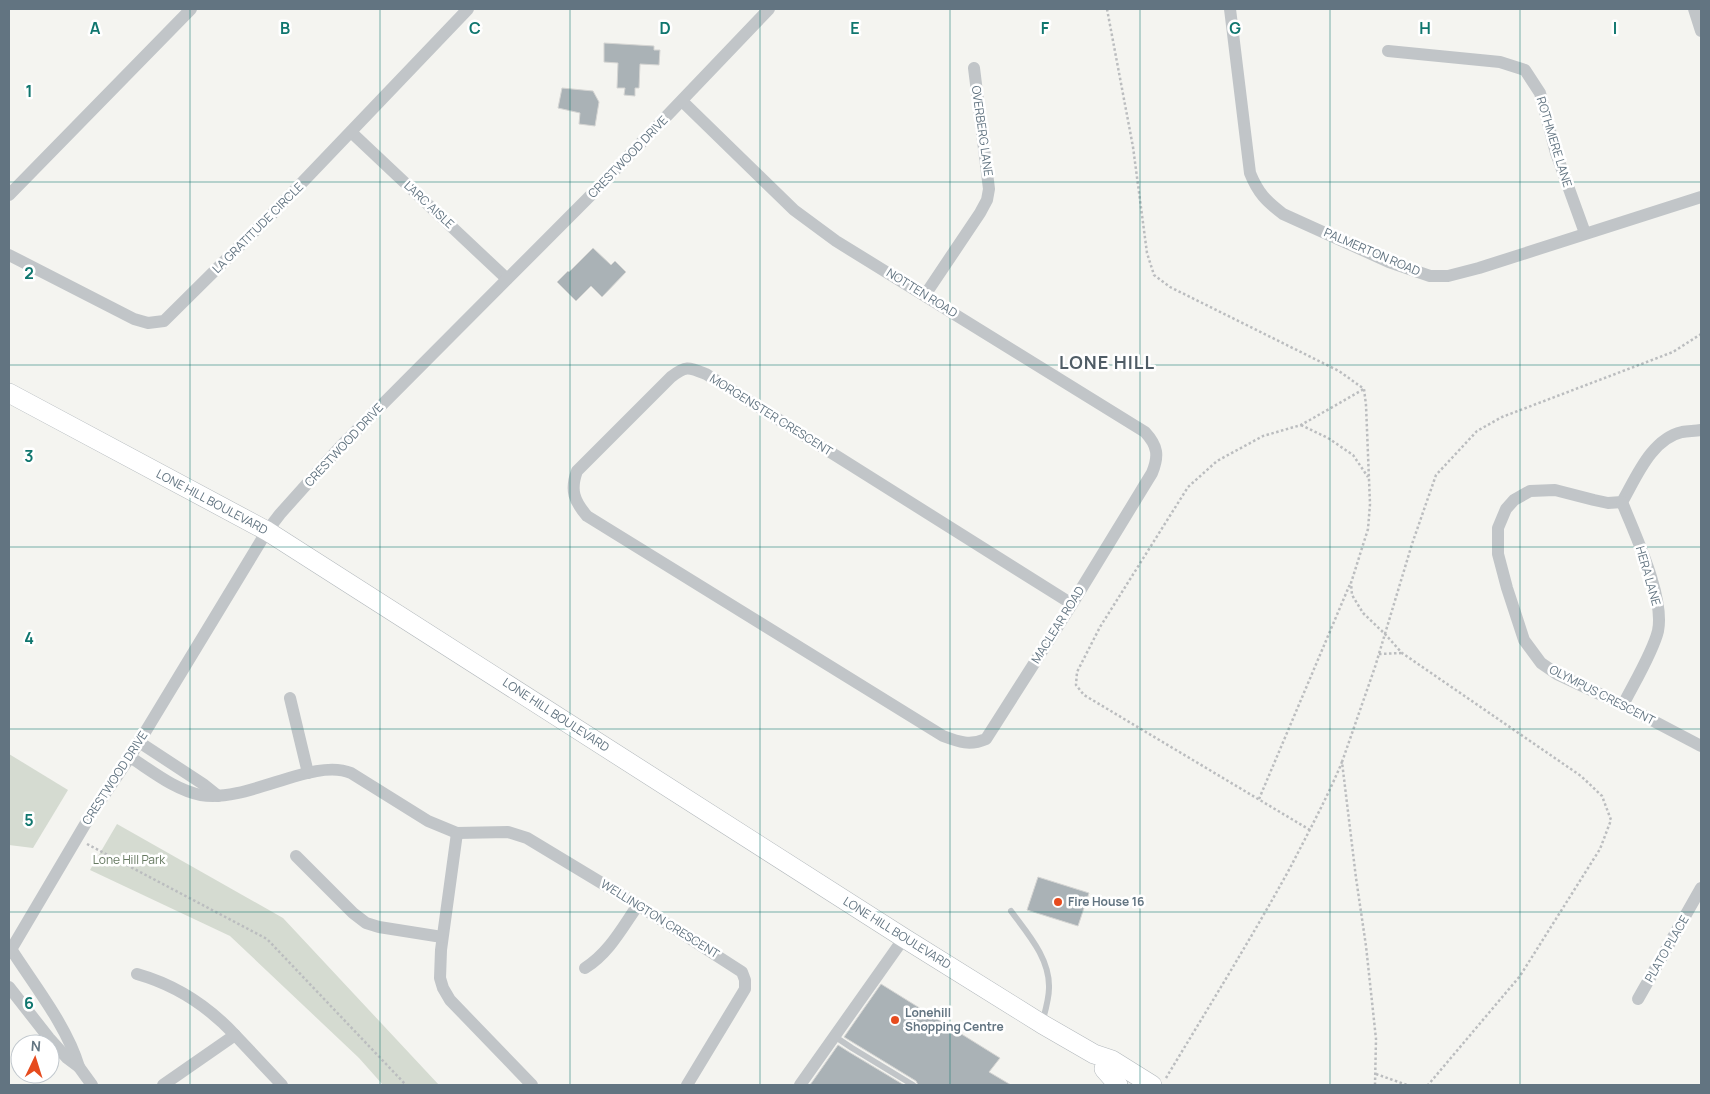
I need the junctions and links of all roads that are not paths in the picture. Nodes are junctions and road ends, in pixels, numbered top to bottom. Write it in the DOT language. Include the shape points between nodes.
graph roads {
  1 [pos="191,9"];
  2 [pos="468,9"];
  3 [pos="769,9"];
  4 [pos="1230,9"];
  5 [pos="1694,9"];
  6 [pos="1701,31"];
  7 [pos="1388,51"];
  8 [pos="974,68"];
  9 [pos="682,101"];
  10 [pos="351,132"];
  11 [pos="9,194"];
  12 [pos="1701,197"];
  13 [pos="1585,233"];
  14 [pos="9,255"];
  15 [pos="507,279"];
  16 [pos="925,295"];
  17 [pos="9,393"];
  18 [pos="1701,430"];
  19 [pos="1152,473"];
  20 [pos="1622,502"];
  21 [pos="267,531"];
  22 [pos="1072,604"];
  23 [pos="290,698"];
  24 [pos="1624,705"];
  25 [pos="943,736"];
  26 [pos="139,742"];
  27 [pos="1701,746"];
  28 [pos="130,757"];
  29 [pos="308,773"];
  30 [pos="218,796"];
  31 [pos="457,832"];
  32 [pos="296,856"];
  33 [pos="1699,896"];
  34 [pos="638,905"];
  35 [pos="1011,911"];
  36 [pos="442,937"];
  37 [pos="904,938"];
  38 [pos="10,951"];
  39 [pos="585,968"];
  40 [pos="137,974"];
  41 [pos="9,986"];
  42 [pos="1638,999"];
  43 [pos="1042,1024"];
  44 [pos="235,1035"];
  45 [pos="834,1036"];
  46 [pos="1099,1062"];
  47 [pos="79,1067"];
  48 [pos="1158,1083"];
  49 [pos="92,1085"];
  50 [pos="163,1085"];
  51 [pos="282,1085"];
  52 [pos="532,1085"];
  53 [pos="687,1085"];
  54 [pos="800,1085"];
  55 [pos="913,1085"];
  56 [pos="1118,1085"];
  57 [pos="1129,1085"];
  1 -- 11 [label="street"];
  2 -- 10 [label="street, LA GRATITUDE CIRCLE"];
  3 -- 9 [label="street, CRESTWOOD DRIVE"];
  4 -- 13 [label="street, PALMERTON ROAD" via="1250,173 1257,190 1283,214 1389,262 1430,276 1448,276 1479,268"];
  5 -- 6 [label="street"];
  7 -- 13 [label="street, ROTHMERE LANE" via="1500,62 1525,70 1540,93 1556,153"];
  8 -- 16 [label="street, OVERBERG LANE" via="989,189 980,213"];
  9 -- 15 [label="street, CRESTWOOD DRIVE"];
  9 -- 16 [label="street, NOTTEN ROAD" via="794,210 836,241"];
  10 -- 14 [label="street, LA GRATITUDE CIRCLE" via="164,321 148,323 134,319"];
  10 -- 15 [label="street, L'ARC AISLE"];
  12 -- 13 [label="street, PALMERTON ROAD"];
  15 -- 21 [label="street, CRESTWOOD DRIVE" via="340,447"];
  16 -- 19 [label="street, NOTTEN ROAD" via="1145,432 1157,451"];
  17 -- 21 [label="street, LONE HILL BOULEVARD"];
  18 -- 20 [label="street" via="1680,432 1666,440 1653,452"];
  19 -- 22 [label="street, MACLEAR ROAD"];
  20 -- 24 [label="street, HERA LANE" via="1643,555 1658,614 1658,631 1652,648"];
  20 -- 24 [label="street, OLYMPUS CRESCENT" via="1594,500 1555,490 1530,491 1506,509 1497,538 1501,571 1524,640 1531,651 1557,674"];
  21 -- 26 [label="street, CRESTWOOD DRIVE"];
  21 -- 37 [label="street, LONE HILL BOULEVARD"];
  22 -- 25 [label="street, MACLEAR ROAD" via="986,739 968,744"];
  22 -- 25 [label="street, MORGENSTER CRESCENT" via="706,374 692,369 681,369 671,377 577,471 573,483 575,496 587,516"];
  23 -- 29 [label="street"];
  24 -- 27 [label="street, OLYMPUS CRESCENT"];
  26 -- 28 [label="street, CRESTWOOD DRIVE"];
  26 -- 30 [label="street"];
  28 -- 30 [label="street, WELLINGTON CRESCENT" via="185,790"];
  28 -- 38 [label="street, CRESTWOOD DRIVE"];
  29 -- 30 [label="street, WELLINGTON CRESCENT"];
  29 -- 31 [label="street, WELLINGTON CRESCENT" via="346,770 428,821"];
  31 -- 34 [label="street, WELLINGTON CRESCENT" via="521,835"];
  31 -- 36 [label="street"];
  32 -- 36 [label="street" via="366,923"];
  33 -- 42 [label="street, PLATO PLACE"];
  34 -- 39 [label="street" via="610,947"];
  34 -- 53 [label="street, WELLINGTON CRESCENT" via="736,967 745,980 745,989"];
  35 -- 43 [label="lane" via="1036,946 1047,972 1049,987"];
  36 -- 52 [label="street" via="440,978 446,994"];
  37 -- 43 [label="street, LONE HILL BOULEVARD"];
  37 -- 45 [label="street"];
  38 -- 47 [label="street" via="62,1028"];
  40 -- 44 [label="street" via="181,991 219,1017"];
  41 -- 47 [label="street" via="49,1038"];
  43 -- 46 [label="street, LONE HILL BOULEVARD"];
  44 -- 50 [label="street"];
  44 -- 51 [label="street"];
  45 -- 54 [label="street"];
  45 -- 55 [label="lane"];
  46 -- 48 [label="street, LONE HILL BOULEVARD" via="1112,1060"];
  46 -- 56 [label="street"];
  46 -- 57 [label="street, LONE HILL BOULEVARD"];
  47 -- 49 [label="street"];
}
